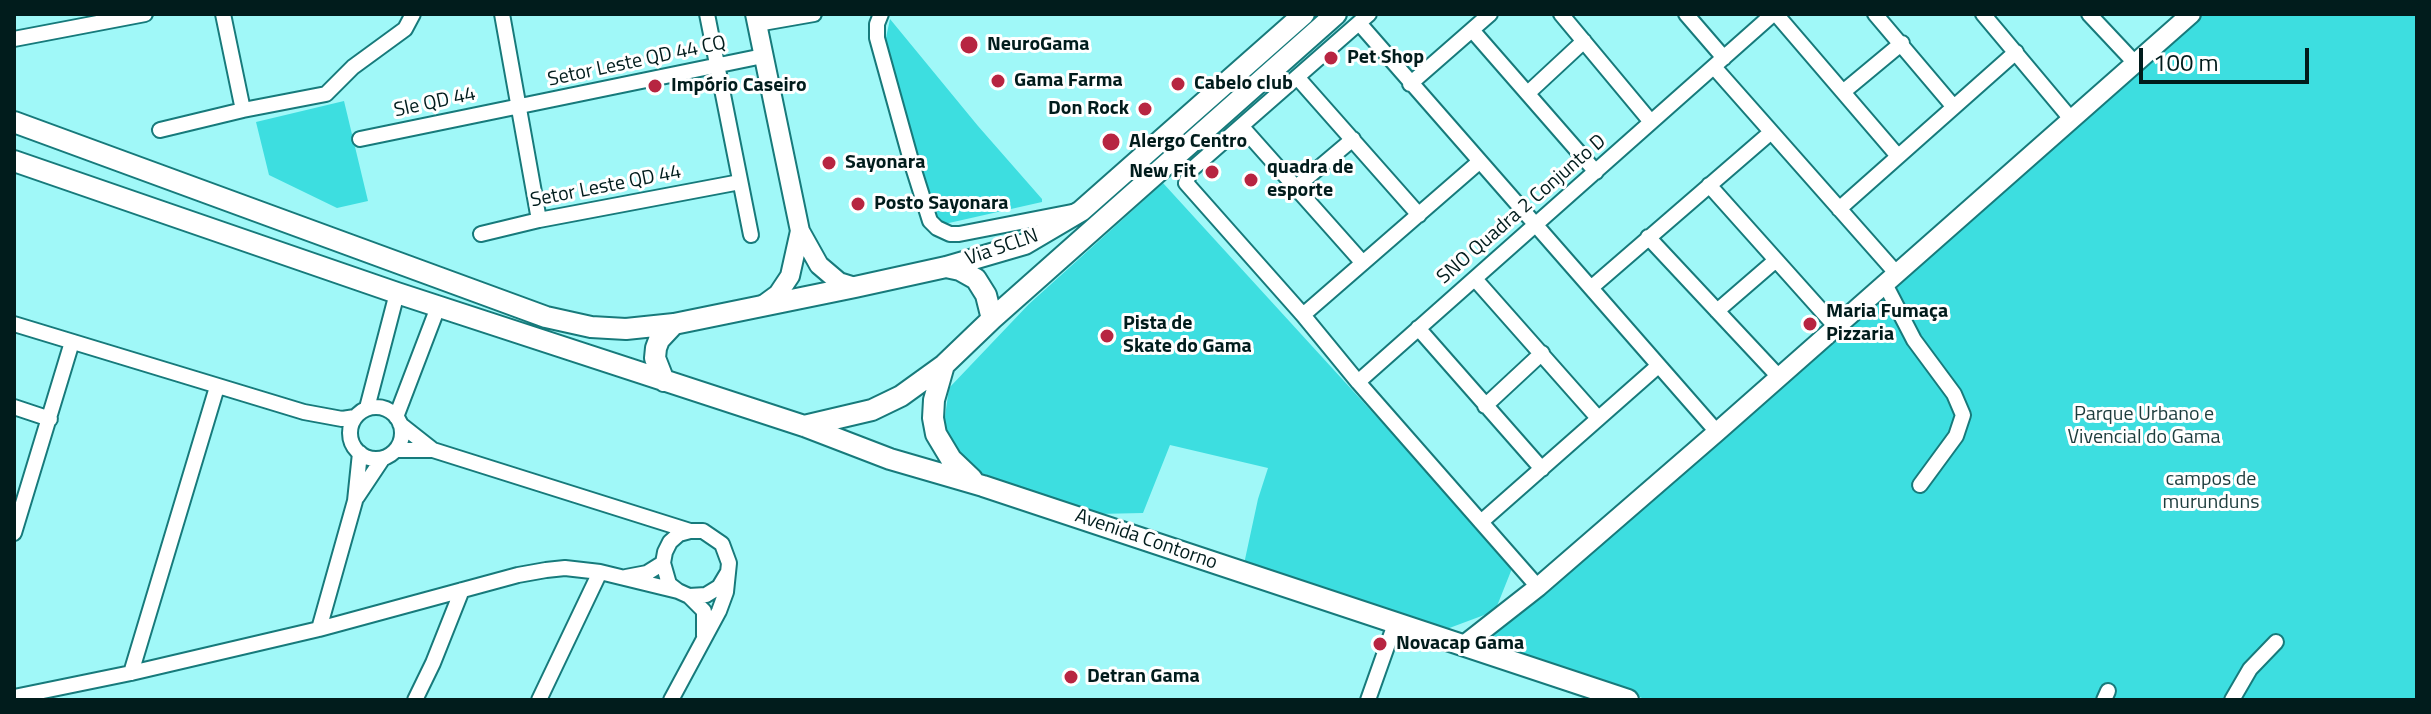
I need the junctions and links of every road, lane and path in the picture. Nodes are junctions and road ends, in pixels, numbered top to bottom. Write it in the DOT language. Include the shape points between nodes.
graph roads {
  1 [pos="145,14"];
  2 [pos="223,14"];
  3 [pos="413,14"];
  4 [pos="502,14"];
  5 [pos="707,14"];
  6 [pos="814,14"];
  7 [pos="881,14"];
  8 [pos="1304,14"];
  9 [pos="1336,14"];
  10 [pos="1490,14"];
  11 [pos="1561,14"];
  12 [pos="1686,14"];
  13 [pos="1774,14"];
  14 [pos="1875,14"];
  15 [pos="1983,14"];
  16 [pos="2089,14"];
  17 [pos="2191,14"];
  18 [pos="756,19"];
  19 [pos="1364,19"];
  20 [pos="1472,30"];
  21 [pos="14,39"];
  22 [pos="1584,41"];
  23 [pos="1902,43"];
  24 [pos="2016,52"];
  25 [pos="763,56"];
  26 [pos="1719,62"];
  27 [pos="2135,63"];
  28 [pos="717,65"];
  29 [pos="1297,77"];
  30 [pos="1410,84"];
  31 [pos="1843,92"];
  32 [pos="1528,93"];
  33 [pos="519,106"];
  34 [pos="1953,106"];
  35 [pos="243,110"];
  36 [pos="2071,119"];
  37 [pos="14,122"];
  38 [pos="1651,122"];
  39 [pos="1242,127"];
  40 [pos="160,130"];
  41 [pos="1770,133"];
  42 [pos="360,139"];
  43 [pos="1353,139"];
  44 [pos="1897,155"];
  45 [pos="1139,159"];
  46 [pos="14,161"];
  47 [pos="1479,162"];
  48 [pos="1596,172"];
  49 [pos="1155,174"];
  50 [pos="1117,178"];
  51 [pos="740,182"];
  52 [pos="1709,185"];
  53 [pos="1295,188"];
  54 [pos="1130,196"];
  55 [pos="1839,209"];
  56 [pos="1081,211"];
  57 [pos="1419,215"];
  58 [pos="539,220"];
  59 [pos="1536,224"];
  60 [pos="296,226"];
  61 [pos="800,231"];
  62 [pos="481,234"];
  63 [pos="751,235"];
  64 [pos="1648,237"];
  65 [pos="284,255"];
  66 [pos="1776,260"];
  67 [pos="1362,262"];
  68 [pos="946,267"];
  69 [pos="1475,279"];
  70 [pos="1891,279"];
  71 [pos="855,287"];
  72 [pos="1592,287"];
  73 [pos="397,293"];
  74 [pos="763,305"];
  75 [pos="438,307"];
  76 [pos="1717,311"];
  77 [pos="1303,315"];
  78 [pos="992,319"];
  79 [pos="14,324"];
  80 [pos="674,324"];
  81 [pos="1836,327"];
  82 [pos="1418,328"];
  83 [pos="72,342"];
  84 [pos="1542,353"];
  85 [pos="944,365"];
  86 [pos="1658,366"];
  87 [pos="1779,377"];
  88 [pos="664,381"];
  89 [pos="1358,382"];
  90 [pos="217,387"];
  91 [pos="1485,406"];
  92 [pos="14,407"];
  93 [pos="304,412"];
  94 [pos="361,413"];
  95 [pos="1598,418"];
  96 [pos="50,419"];
  97 [pos="398,420"];
  98 [pos="804,426"];
  99 [pos="1717,432"];
  100 [pos="351,439"];
  101 [pos="433,450"];
  102 [pos="360,453"];
  103 [pos="389,454"];
  104 [pos="1542,469"];
  105 [pos="979,484"];
  106 [pos="1920,485"];
  107 [pos="355,501"];
  108 [pos="655,520"];
  109 [pos="1481,522"];
  110 [pos="690,531"];
  111 [pos="14,533"];
  112 [pos="664,557"];
  113 [pos="600,572"];
  114 [pos="728,572"];
  115 [pos="622,577"];
  116 [pos="1538,587"];
  117 [pos="462,590"];
  118 [pos="684,594"];
  119 [pos="1396,621"];
  120 [pos="319,629"];
  121 [pos="704,640"];
  122 [pos="2276,642"];
  123 [pos="1464,645"];
  124 [pos="131,673"];
  125 [pos="54,687"];
  126 [pos="14,697"];
  127 [pos="68,700"];
  128 [pos="415,700"];
  129 [pos="539,700"];
  130 [pos="671,700"];
  131 [pos="1368,700"];
  132 [pos="1628,700"];
  133 [pos="2232,700"];
  1 -- 21 [label="street"];
  2 -- 35 [label="street"];
  3 -- 35 [label="street" via="405,29 326,94"];
  4 -- 33 [label="street"];
  5 -- 28 [label="street"];
  6 -- 18 [label="street"];
  7 -- 56 [label="street" via="877,38 930,221 943,232 959,234"];
  8 -- 45 [label="main road, Via SCLN"];
  9 -- 49 [label="main road, Via SCLN"];
  10 -- 20 [label="street"];
  11 -- 22 [label="street"];
  12 -- 26 [label="street"];
  13 -- 26 [label="street, SNO Quadra 2 Conjunto D"];
  13 -- 31 [label="street"];
  14 -- 23 [label="street"];
  15 -- 24 [label="street"];
  16 -- 27 [label="street"];
  17 -- 27 [label="street"];
  18 -- 25 [label="street"];
  19 -- 29 [label="street"];
  19 -- 30 [label="street"];
  20 -- 30 [label="street"];
  20 -- 32 [label="street"];
  22 -- 32 [label="street"];
  22 -- 38 [label="street"];
  23 -- 31 [label="street"];
  23 -- 34 [label="street"];
  24 -- 34 [label="street"];
  24 -- 36 [label="street"];
  25 -- 28 [label="street, Setor Leste QD 44 CQ"];
  25 -- 61 [label="street"];
  26 -- 38 [label="street, SNO Quadra 2 Conjunto D"];
  26 -- 41 [label="street"];
  27 -- 36 [label="street"];
  28 -- 33 [label="street, Setor Leste QD 44 CQ"];
  28 -- 51 [label="street"];
  29 -- 39 [label="street"];
  29 -- 43 [label="street"];
  30 -- 47 [label="street"];
  31 -- 44 [label="street"];
  32 -- 48 [label="street"];
  33 -- 42 [label="street, Sle QD 44"];
  33 -- 58 [label="street"];
  34 -- 44 [label="street"];
  35 -- 40 [label="street"];
  36 -- 70 [label="street"];
  37 -- 60 [label="main road, Via SCLN"];
  38 -- 48 [label="street, SNO Quadra 2 Conjunto D"];
  39 -- 53 [label="street"];
  39 -- 77 [label="street" via="1191,170 1186,183"];
  41 -- 52 [label="street"];
  41 -- 55 [label="street"];
  43 -- 53 [label="street"];
  43 -- 57 [label="street"];
  44 -- 55 [label="street"];
  45 -- 49 [label="main road" via="1142,170"];
  45 -- 50 [label="main road, Via SCLN"];
  46 -- 65 [label="main road, Avenida Contorno"];
  47 -- 57 [label="street"];
  47 -- 59 [label="street"];
  48 -- 59 [label="street, SNO Quadra 2 Conjunto D"];
  49 -- 54 [label="main road, Via SCLN"];
  50 -- 54 [label="main road"];
  50 -- 56 [label="main road, Via SCLN"];
  51 -- 58 [label="street, Setor Leste QD 44"];
  51 -- 63 [label="street"];
  52 -- 64 [label="street"];
  52 -- 66 [label="street"];
  53 -- 67 [label="street"];
  54 -- 78 [label="main road, Via SCLN"];
  55 -- 70 [label="street"];
  56 -- 68 [label="main road, Via SCLN" via="1025,244"];
  57 -- 67 [label="street"];
  58 -- 62 [label="street, Setor Leste QD 44"];
  59 -- 69 [label="street, SNO Quadra 2 Conjunto D"];
  59 -- 72 [label="street"];
  60 -- 65 [label="main road" via="279,238"];
  60 -- 80 [label="main road, Via SCLN" via="568,323 626,329"];
  61 -- 71 [label="street" via="819,265 839,282"];
  61 -- 74 [label="street" via="790,276"];
  64 -- 72 [label="street"];
  64 -- 76 [label="street"];
  65 -- 73 [label="main road, Avenida Contorno"];
  66 -- 76 [label="street"];
  66 -- 81 [label="street"];
  67 -- 77 [label="street"];
  68 -- 71 [label="main road, Via SCLN"];
  68 -- 78 [label="main road" via="976,279"];
  69 -- 82 [label="street, SNO Quadra 2 Conjunto D"];
  69 -- 84 [label="street"];
  70 -- 81 [label="street"];
  70 -- 106 [label="street" via="1914,340 1963,415 1956,436"];
  71 -- 74 [label="main road, Via SCLN"];
  72 -- 86 [label="street"];
  73 -- 75 [label="main road, Avenida Contorno"];
  73 -- 94 [label="street"];
  74 -- 80 [label="main road, Via SCLN"];
  75 -- 88 [label="main road, Avenida Contorno"];
  75 -- 97 [label="street"];
  76 -- 87 [label="street"];
  77 -- 89 [label="street"];
  78 -- 85 [label="main road, Via SCLN"];
  79 -- 83 [label="street"];
  80 -- 88 [label="main road" via="656,348"];
  81 -- 87 [label="street"];
  82 -- 89 [label="street, SNO Quadra 2 Conjunto D"];
  82 -- 91 [label="street"];
  83 -- 90 [label="street"];
  83 -- 96 [label="street"];
  84 -- 91 [label="street"];
  84 -- 95 [label="street"];
  85 -- 98 [label="main road, Via SCLN" via="886,404"];
  85 -- 105 [label="main road" via="934,400 936,434 951,459"];
  86 -- 95 [label="street"];
  86 -- 99 [label="street"];
  87 -- 99 [label="street"];
  88 -- 98 [label="main road, Avenida Contorno"];
  89 -- 109 [label="street"];
  90 -- 93 [label="street"];
  90 -- 124 [label="street"];
  91 -- 104 [label="street"];
  92 -- 96 [label="street"];
  93 -- 94 [label="street" via="342,419"];
  93 -- 100 [label="street"];
  94 -- 97 [label="street" via="378,407"];
  94 -- 100 [label="street"];
  95 -- 104 [label="street"];
  96 -- 111 [label="street"];
  97 -- 101 [label="street"];
  97 -- 103 [label="street" via="402,437"];
  98 -- 105 [label="main road, Avenida Contorno" via="890,459"];
  99 -- 116 [label="street"];
  100 -- 102 [label="street"];
  101 -- 103 [label="street"];
  101 -- 108 [label="street"];
  102 -- 103 [label="street"];
  102 -- 107 [label="street"];
  103 -- 107 [label="street"];
  104 -- 109 [label="street"];
  105 -- 119 [label="main road, Avenida Contorno"];
  107 -- 120 [label="street"];
  108 -- 110 [label="street"];
  108 -- 112 [label="street"];
  109 -- 116 [label="street"];
  110 -- 112 [label="street" via="670,542"];
  110 -- 114 [label="street" via="703,531 722,544"];
  112 -- 115 [label="street" via="647,573"];
  112 -- 118 [label="street" via="669,584"];
  113 -- 115 [label="street"];
  113 -- 117 [label="street" via="546,570"];
  113 -- 129 [label="street"];
  114 -- 118 [label="street" via="706,595"];
  114 -- 121 [label="street" via="723,602"];
  115 -- 118 [label="street"];
  116 -- 123 [label="street"];
  117 -- 120 [label="street"];
  117 -- 128 [label="street"];
  118 -- 121 [label="street" via="704,611"];
  119 -- 123 [label="main road, Avenida Contorno"];
  119 -- 131 [label="street"];
  120 -- 124 [label="street"];
  121 -- 130 [label="street"];
  122 -- 133 [label="street" via="2250,669"];
  123 -- 132 [label="main road, Avenida Contorno"];
  124 -- 125 [label="street"];
  125 -- 126 [label="street"];
  125 -- 127 [label="street"];
}
